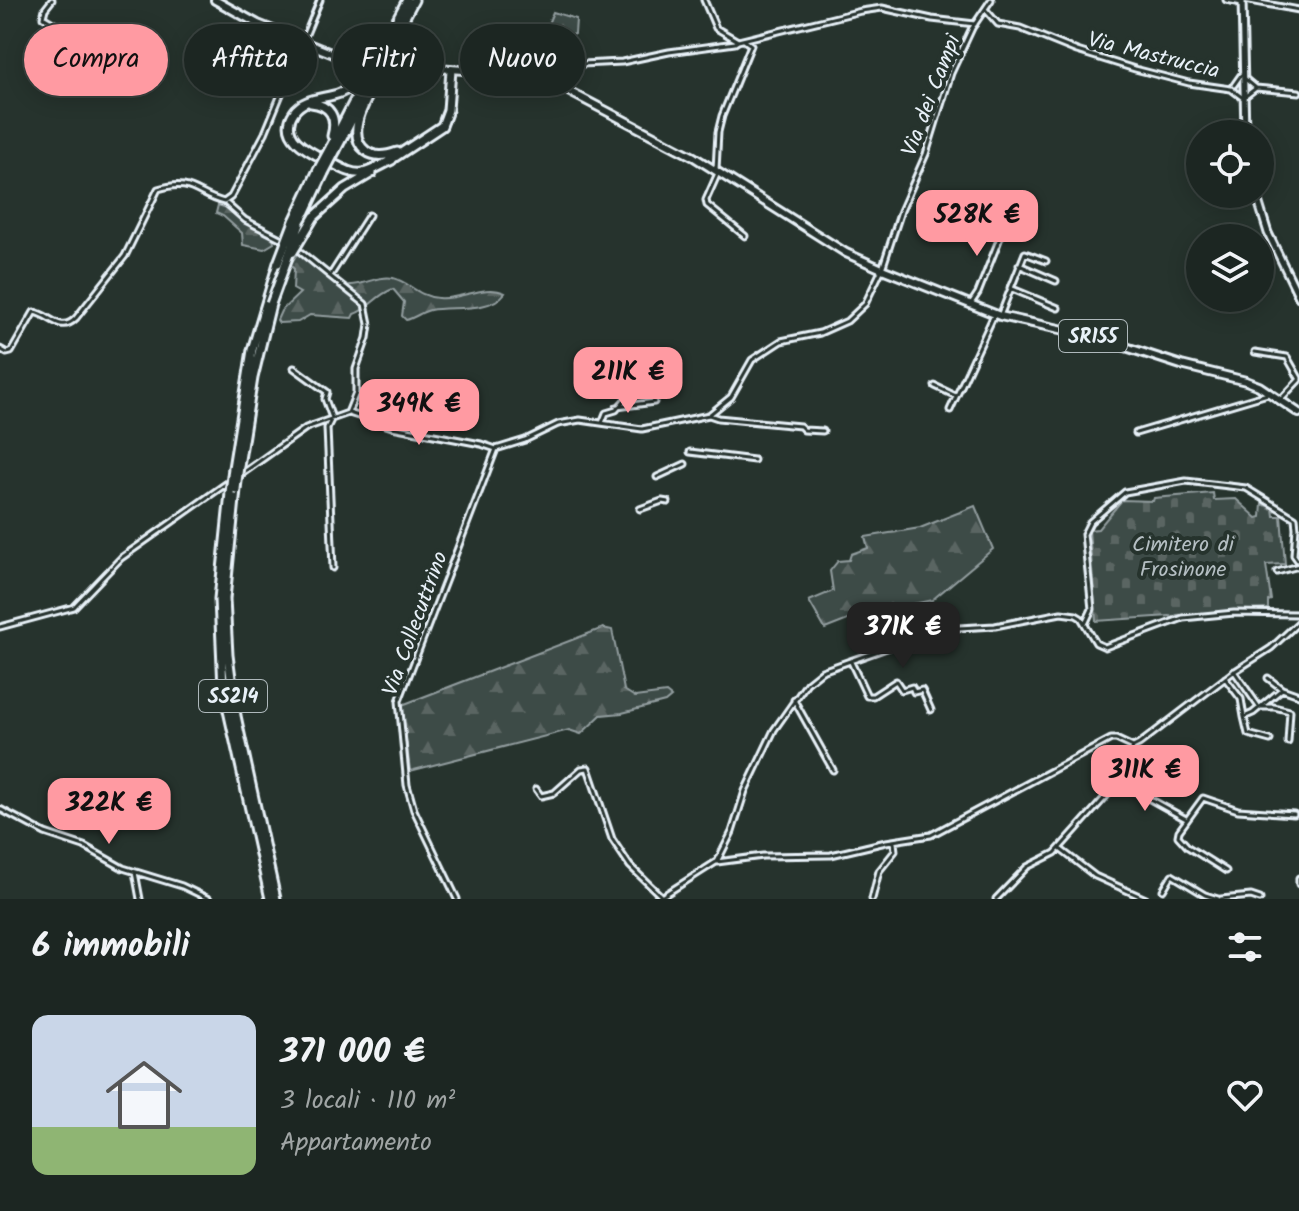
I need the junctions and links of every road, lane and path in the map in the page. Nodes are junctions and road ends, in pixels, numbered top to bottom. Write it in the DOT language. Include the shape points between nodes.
graph roads {
  1 [pos="52,0"];
  2 [pos="215,0"];
  3 [pos="320,0"];
  4 [pos="407,0"];
  5 [pos="414,0"];
  6 [pos="704,0"];
  7 [pos="991,0"];
  8 [pos="1226,0"];
  9 [pos="1242,1"];
  10 [pos="985,9"];
  11 [pos="1299,10"];
  12 [pos="55,24"];
  13 [pos="258,24"];
  14 [pos="309,24"];
  15 [pos="396,24"];
  16 [pos="400,24"];
  17 [pos="975,24"];
  18 [pos="743,40"];
  19 [pos="738,41"];
  20 [pos="317,48"];
  21 [pos="585,63"];
  22 [pos="451,70"];
  23 [pos="460,71"];
  24 [pos="1242,73"];
  25 [pos="1231,87"];
  26 [pos="1242,87"];
  27 [pos="1253,88"];
  28 [pos="1299,92"];
  29 [pos="333,95"];
  30 [pos="280,96"];
  31 [pos="360,96"];
  32 [pos="365,96"];
  33 [pos="577,96"];
  34 [pos="1243,98"];
  35 [pos="305,103"];
  36 [pos="1244,120"];
  37 [pos="424,139"];
  38 [pos="333,149"];
  39 [pos="392,160"];
  40 [pos="717,171"];
  41 [pos="227,204"];
  42 [pos="1260,208"];
  43 [pos="369,215"];
  44 [pos="962,226"];
  45 [pos="745,236"];
  46 [pos="1046,261"];
  47 [pos="280,265"];
  48 [pos="1019,265"];
  49 [pos="882,269"];
  50 [pos="330,276"];
  51 [pos="1056,281"];
  52 [pos="1010,288"];
  53 [pos="1299,297"];
  54 [pos="970,305"];
  55 [pos="1058,308"];
  56 [pos="997,315"];
  57 [pos="0,349"];
  58 [pos="1255,352"];
  59 [pos="294,368"];
  60 [pos="250,378"];
  61 [pos="1299,379"];
  62 [pos="935,386"];
  63 [pos="632,392"];
  64 [pos="1271,393"];
  65 [pos="956,396"];
  66 [pos="1281,399"];
  67 [pos="654,402"];
  68 [pos="617,407"];
  69 [pos="950,410"];
  70 [pos="348,413"];
  71 [pos="1299,413"];
  72 [pos="709,415"];
  73 [pos="332,418"];
  74 [pos="602,423"];
  75 [pos="823,431"];
  76 [pos="1136,433"];
  77 [pos="496,449"];
  78 [pos="690,452"];
  79 [pos="754,460"];
  80 [pos="685,464"];
  81 [pos="657,477"];
  82 [pos="233,491"];
  83 [pos="668,502"];
  84 [pos="640,509"];
  85 [pos="1299,564"];
  86 [pos="333,568"];
  87 [pos="1277,572"];
  88 [pos="1299,614"];
  89 [pos="1078,616"];
  90 [pos="1088,617"];
  91 [pos="1299,622"];
  92 [pos="1085,624"];
  93 [pos="0,627"];
  94 [pos="851,662"];
  95 [pos="1234,671"];
  96 [pos="1225,678"];
  97 [pos="1268,678"];
  98 [pos="1282,689"];
  99 [pos="1299,695"];
  100 [pos="794,700"];
  101 [pos="1259,707"];
  102 [pos="931,710"];
  103 [pos="1244,717"];
  104 [pos="1270,740"];
  105 [pos="1288,742"];
  106 [pos="1133,747"];
  107 [pos="1128,760"];
  108 [pos="833,770"];
  109 [pos="1119,782"];
  110 [pos="1187,786"];
  111 [pos="536,789"];
  112 [pos="0,809"];
  113 [pos="1294,814"];
  114 [pos="1187,820"];
  115 [pos="894,841"];
  116 [pos="1060,849"];
  117 [pos="717,862"];
  118 [pos="1226,871"];
  119 [pos="135,872"];
  120 [pos="1299,878"];
  121 [pos="1299,884"];
  122 [pos="1163,890"];
  123 [pos="660,898"];
  124 [pos="140,899"];
  125 [pos="209,899"];
  126 [pos="270,899"];
  127 [pos="276,899"];
  128 [pos="457,899"];
  129 [pos="872,899"];
  130 [pos="996,899"];
  131 [pos="1146,899"];
  132 [pos="1219,899"];
  133 [pos="1260,899"];
  1 -- 12 [label="street" via="43,17"];
  2 -- 13 [label="main road, SR155"];
  3 -- 14 [label="street"];
  4 -- 15 [label="highway, SS214"];
  5 -- 16 [label="highway, SS214"];
  6 -- 19 [label="street" via="716,28"];
  7 -- 10 [label="street, Via dei Campi"];
  8 -- 9 [label="street"];
  9 -- 11 [label="street"];
  9 -- 24 [label="main road"];
  10 -- 17 [label="street, Via dei Campi"];
  10 -- 25 [label="street, Via Mastruccia" via="998,24 1077,51 1189,83"];
  17 -- 18 [label="street" via="882,8"];
  17 -- 49 [label="street, Via dei Campi" via="943,93"];
  18 -- 19 [label="street"];
  18 -- 40 [label="street" via="751,45 718,132"];
  19 -- 21 [label="street" via="643,59"];
  20 -- 22 [label="main road, SR155" via="349,59"];
  22 -- 23 [label="main road, SR155"];
  22 -- 37 [label="highway" via="445,121"];
  24 -- 25 [label="street"];
  24 -- 26 [label="main road"];
  24 -- 27 [label="street"];
  25 -- 26 [label="street, Via Mastruccia"];
  25 -- 34 [label="street"];
  26 -- 27 [label="street, Via Mastruccia"];
  26 -- 34 [label="main road"];
  27 -- 28 [label="street"];
  27 -- 34 [label="street"];
  29 -- 35 [label="highway"];
  30 -- 57 [label="street" via="231,197 224,202 179,185 158,189 125,256 76,318 64,325 34,312 11,352"];
  31 -- 38 [label="highway, SS214"];
  32 -- 37 [label="highway" via="356,136 370,154 382,156"];
  33 -- 40 [label="main road, SR155"];
  34 -- 36 [label="main road"];
  35 -- 38 [label="highway" via="321,104 333,116"];
  35 -- 39 [label="highway" via="295,110 290,127 304,149 358,173"];
  37 -- 39 [label="highway"];
  38 -- 47 [label="highway, SS214, bridge"];
  39 -- 47 [label="highway, bridge" via="345,189 314,217 287,264"];
  40 -- 45 [label="street" via="706,203"];
  40 -- 49 [label="main road, SR155" via="846,253"];
  41 -- 50 [label="street"];
  42 -- 53 [label="main road"];
  43 -- 50 [label="street"];
  44 -- 54 [label="street" via="973,231 976,224 1001,235"];
  46 -- 48 [label="street" via="1025,253"];
  47 -- 60 [label="highway, SS214, bridge"];
  47 -- 60 [label="highway, SS214" via="264,303"];
  48 -- 51 [label="street"];
  48 -- 52 [label="street"];
  49 -- 54 [label="main road, SR155"];
  49 -- 72 [label="street, Via dei Campi" via="865,304 847,321 781,341 752,360 731,397"];
  50 -- 70 [label="street" via="368,310 367,338"];
  52 -- 55 [label="street"];
  52 -- 56 [label="street"];
  54 -- 56 [label="main road, SR155"];
  56 -- 64 [label="main road, SR155" via="1092,336"];
  56 -- 65 [label="street"];
  58 -- 61 [label="street" via="1287,357"];
  59 -- 73 [label="street" via="325,389"];
  60 -- 82 [label="highway, SS214, bridge"];
  61 -- 66 [label="street"];
  62 -- 65 [label="street"];
  63 -- 68 [label="street"];
  64 -- 66 [label="main road, SR155"];
  64 -- 76 [label="street"];
  65 -- 69 [label="street"];
  66 -- 71 [label="main road, SR155"];
  67 -- 68 [label="street"];
  68 -- 74 [label="street"];
  70 -- 73 [label="street"];
  70 -- 77 [label="street"];
  72 -- 74 [label="street" via="642,429"];
  72 -- 75 [label="street"];
  73 -- 86 [label="street" via="327,428"];
  73 -- 93 [label="street" via="294,435 121,558 74,607"];
  74 -- 77 [label="street" via="558,424"];
  77 -- 128 [label="street, Via Collecuttrino" via="399,701 410,798"];
  78 -- 79 [label="street"];
  80 -- 81 [label="street"];
  82 -- 126 [label="highway, SS214" via="219,599 223,688"];
  82 -- 127 [label="highway, SS214" via="226,586 228,655"];
  83 -- 84 [label="street"];
  85 -- 87 [label="street"];
  85 -- 90 [label="street" via="1294,555 1295,518 1253,490 1186,481 1125,492 1090,522 1084,534 1092,609"];
  88 -- 92 [label="street" via="1183,618 1105,647 1096,643"];
  89 -- 90 [label="street"];
  89 -- 92 [label="street"];
  89 -- 94 [label="street" via="1061,613 995,626 940,629"];
  90 -- 92 [label="street"];
  91 -- 95 [label="street"];
  94 -- 100 [label="street" via="815,675"];
  94 -- 102 [label="street" via="867,696 896,681 902,690 922,690"];
  95 -- 96 [label="street"];
  95 -- 101 [label="street"];
  96 -- 103 [label="street" via="1241,699"];
  96 -- 106 [label="street"];
  97 -- 98 [label="street"];
  98 -- 99 [label="street"];
  98 -- 101 [label="street"];
  100 -- 108 [label="street"];
  100 -- 117 [label="street" via="746,787"];
  101 -- 103 [label="street"];
  101 -- 105 [label="street" via="1290,711"];
  103 -- 104 [label="street" via="1248,734"];
  106 -- 107 [label="street"];
  106 -- 115 [label="street" via="1111,739 941,831"];
  107 -- 109 [label="street"];
  107 -- 110 [label="street"];
  109 -- 114 [label="street"];
  109 -- 116 [label="street"];
  111 -- 123 [label="street" via="541,796 549,795 588,768 612,839"];
  112 -- 119 [label="street"];
  113 -- 114 [label="street" via="1238,810 1203,798"];
  114 -- 118 [label="street" via="1178,834 1184,844"];
  115 -- 117 [label="street" via="831,855"];
  115 -- 129 [label="street" via="895,851 879,871"];
  116 -- 130 [label="street" via="1022,872"];
  116 -- 131 [label="street" via="1095,876"];
  117 -- 123 [label="street"];
  119 -- 124 [label="street"];
  119 -- 125 [label="street"];
  120 -- 121 [label="street"];
  122 -- 132 [label="street" via="1172,875"];
  132 -- 133 [label="street"];
}
